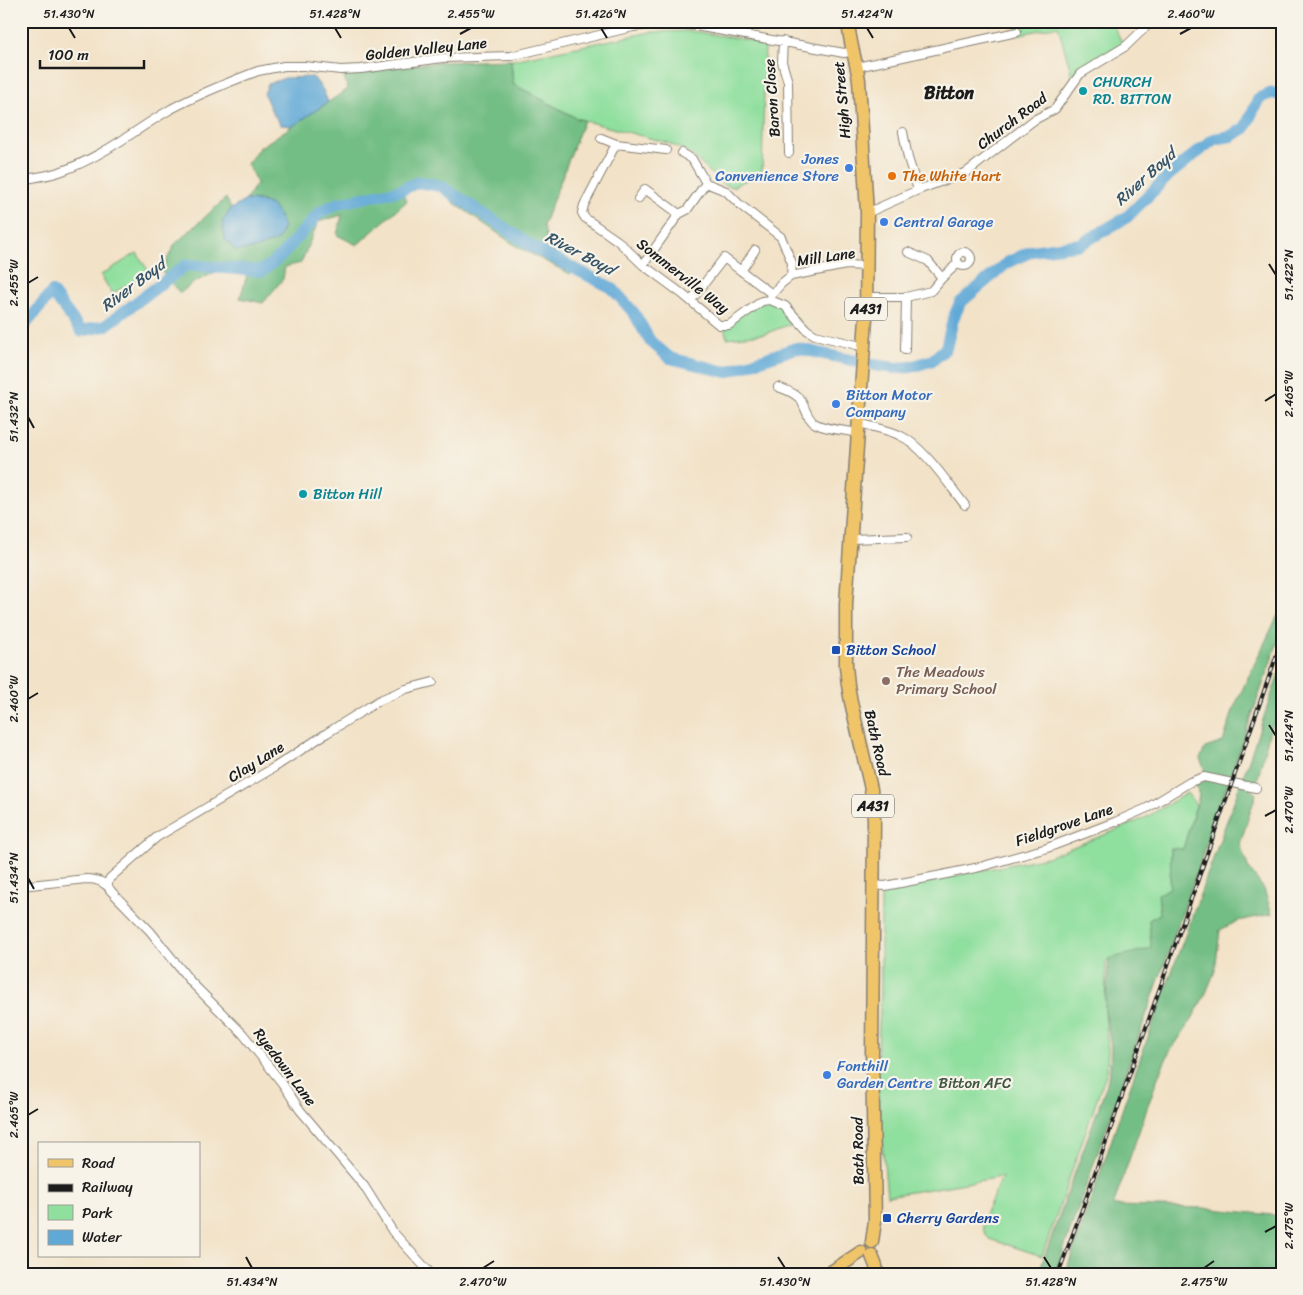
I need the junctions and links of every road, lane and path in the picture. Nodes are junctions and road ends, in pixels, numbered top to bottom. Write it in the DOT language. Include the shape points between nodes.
graph roads {
  1 [pos="741,21"];
  2 [pos="848,21"];
  3 [pos="1152,21"];
  4 [pos="1017,32"];
  5 [pos="738,34"];
  6 [pos="783,41"];
  7 [pos="854,50"];
  8 [pos="857,67"];
  9 [pos="903,132"];
  10 [pos="601,138"];
  11 [pos="616,144"];
  12 [pos="666,150"];
  13 [pos="682,153"];
  14 [pos="789,153"];
  15 [pos="21,180"];
  16 [pos="706,183"];
  17 [pos="918,190"];
  18 [pos="638,198"];
  19 [pos="867,213"];
  20 [pos="679,214"];
  21 [pos="755,250"];
  22 [pos="908,252"];
  23 [pos="958,263"];
  24 [pos="643,265"];
  25 [pos="866,266"];
  26 [pos="741,271"];
  27 [pos="790,276"];
  28 [pos="942,278"];
  29 [pos="771,297"];
  30 [pos="866,297"];
  31 [pos="906,297"];
  32 [pos="693,298"];
  33 [pos="865,350"];
  34 [pos="905,350"];
  35 [pos="778,387"];
  36 [pos="859,428"];
  37 [pos="965,505"];
  38 [pos="907,537"];
  39 [pos="851,538"];
  40 [pos="433,682"];
  41 [pos="1256,788"];
  42 [pos="873,885"];
  43 [pos="21,886"];
  44 [pos="108,886"];
  45 [pos="867,1254"];
  46 [pos="431,1274"];
  47 [pos="828,1274"];
  48 [pos="877,1274"];
  1 -- 5 [label="street"];
  2 -- 7 [label="main road, High Street / A431"];
  3 -- 17 [label="street, Church Road" via="1126,46 1080,74 1056,109 1034,120 967,172"];
  4 -- 8 [label="street"];
  5 -- 6 [label="street, Golden Valley Lane"];
  5 -- 15 [label="street, Golden Valley Lane" via="662,23 511,56 443,58 361,70 284,66 258,70 198,95 77,165"];
  6 -- 7 [label="street, Golden Valley Lane" via="844,52"];
  6 -- 14 [label="street, Baron Close" via="782,62 788,82"];
  7 -- 8 [label="main road, High Street / A431"];
  8 -- 19 [label="main road, High Street / A431"];
  9 -- 17 [label="street"];
  10 -- 11 [label="street"];
  11 -- 12 [label="street"];
  11 -- 24 [label="street, Sommerville Way" via="582,212 585,218 618,241"];
  13 -- 16 [label="street" via="692,159"];
  16 -- 20 [label="street" via="687,210"];
  16 -- 27 [label="street, Mill Lane" via="726,191 781,237 792,262"];
  17 -- 19 [label="street, Church Road"];
  18 -- 20 [label="street" via="645,189"];
  19 -- 25 [label="main road, High Street / A431"];
  20 -- 24 [label="street"];
  21 -- 26 [label="street"];
  22 -- 28 [label="street" via="928,261"];
  23 -- 28 [label="street"];
  24 -- 29 [label="street, Sommerville Way" via="719,325 729,325"];
  25 -- 27 [label="street, Mill Lane" via="846,265"];
  25 -- 30 [label="main road, A431"];
  26 -- 29 [label="street"];
  26 -- 32 [label="street" via="724,258"];
  27 -- 29 [label="street, Mill Lane"];
  28 -- 31 [label="street" via="931,290"];
  29 -- 33 [label="street" via="815,335"];
  30 -- 31 [label="street"];
  30 -- 33 [label="main road, A431"];
  31 -- 34 [label="street"];
  33 -- 36 [label="main road, Bath Road / A431"];
  35 -- 36 [label="street" via="792,392 815,423 825,427"];
  36 -- 37 [label="street" via="901,436 931,462"];
  36 -- 39 [label="main road, Bath Road / A431"];
  38 -- 39 [label="street"];
  39 -- 42 [label="main road, Bath Road / A431" via="846,666 871,790"];
  40 -- 44 [label="street, Clay Lane" via="380,700 157,837 110,878"];
  41 -- 42 [label="street, Fieldgrove Lane" via="1204,777 1147,808 1047,848 938,876 885,886"];
  42 -- 45 [label="main road, Bath Road / A431" via="875,1221 872,1242 863,1244 861,1248"];
  43 -- 44 [label="street" via="95,879"];
  44 -- 46 [label="street, Ryedown Lane" via="192,982 243,1034 300,1110 364,1186 393,1232"];
  45 -- 47 [label="main road"];
  45 -- 48 [label="main road" via="876,1266"];
}
